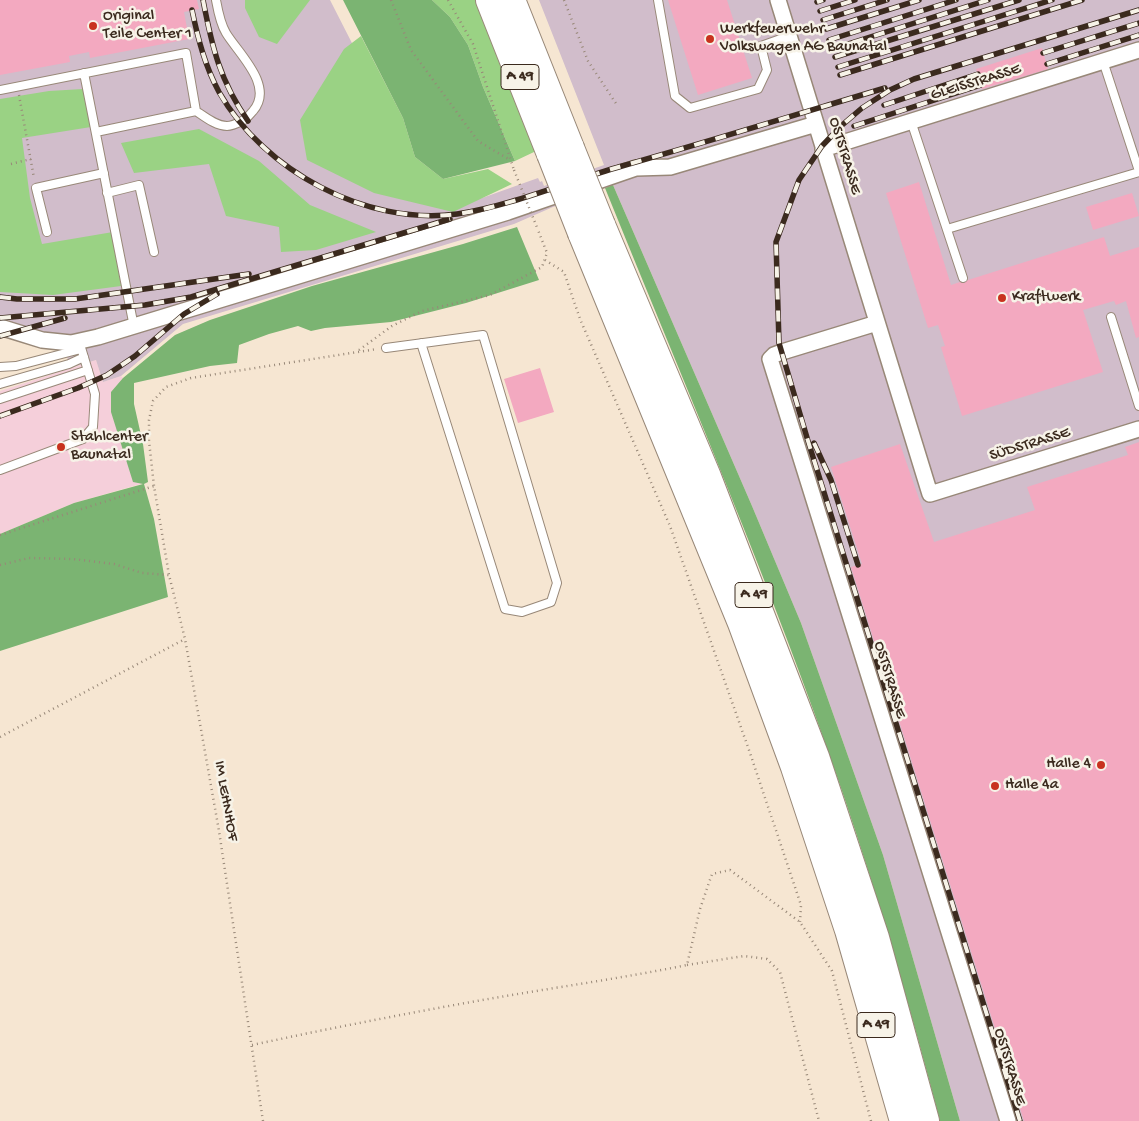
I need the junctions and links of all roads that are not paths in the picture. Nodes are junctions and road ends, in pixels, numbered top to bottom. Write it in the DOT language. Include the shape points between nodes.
graph roads {
  1 [pos="216,0"];
  2 [pos="490,0"];
  3 [pos="512,0"];
  4 [pos="658,0"];
  5 [pos="778,0"];
  6 [pos="789,36"];
  7 [pos="1139,50"];
  8 [pos="1102,61"];
  9 [pos="84,73"];
  10 [pos="0,90"];
  11 [pos="196,111"];
  12 [pos="911,121"];
  13 [pos="816,124"];
  14 [pos="96,132"];
  15 [pos="823,149"];
  16 [pos="560,151"];
  17 [pos="1139,171"];
  18 [pos="104,173"];
  19 [pos="107,193"];
  20 [pos="591,229"];
  21 [pos="947,229"];
  22 [pos="47,232"];
  23 [pos="154,252"];
  24 [pos="963,278"];
  25 [pos="1111,317"];
  26 [pos="877,323"];
  27 [pos="0,327"];
  28 [pos="134,327"];
  29 [pos="420,343"];
  30 [pos="80,345"];
  31 [pos="386,348"];
  32 [pos="84,357"];
  33 [pos="0,367"];
  34 [pos="88,370"];
  35 [pos="0,384"];
  36 [pos="0,399"];
  37 [pos="1139,406"];
  38 [pos="1139,430"];
  39 [pos="0,470"];
  40 [pos="930,494"];
  41 [pos="904,1121"];
  42 [pos="925,1121"];
  43 [pos="1008,1121"];
  1 -- 11 [label="lane" via="225,31 248,61 260,93 256,108 245,120 228,126"];
  2 -- 16 [label="highway, A 49"];
  3 -- 16 [label="highway, A 49"];
  4 -- 6 [label="lane" via="675,96 690,108 758,89 767,70 761,46"];
  5 -- 6 [label="street, OSTSTRASSE"];
  6 -- 13 [label="street, OSTSTRASSE"];
  7 -- 8 [label="street, GLEISSTRASSE"];
  8 -- 12 [label="street, GLEISSTRASSE"];
  8 -- 17 [label="lane"];
  9 -- 10 [label="lane"];
  9 -- 11 [label="lane" via="186,54"];
  9 -- 14 [label="lane"];
  11 -- 14 [label="lane"];
  12 -- 15 [label="street, GLEISSTRASSE"];
  12 -- 21 [label="lane"];
  13 -- 15 [label="street, OSTSTRASSE"];
  13 -- 28 [label="street" via="670,167 636,168 508,212"];
  14 -- 18 [label="lane"];
  15 -- 26 [label="street, OSTSTRASSE"];
  16 -- 20 [label="highway, A 49, bridge"];
  17 -- 21 [label="lane"];
  18 -- 19 [label="lane"];
  18 -- 22 [label="lane" via="36,188"];
  19 -- 23 [label="lane" via="139,185"];
  19 -- 28 [label="lane"];
  20 -- 41 [label="highway, A 49" via="795,767 849,930"];
  20 -- 42 [label="highway, A 49" via="707,477 815,757 875,938"];
  21 -- 24 [label="lane"];
  25 -- 37 [label="lane"];
  26 -- 40 [label="street, OSTSTRASSE"];
  26 -- 43 [label="street, OSTSTRASSE" via="782,352 770,359"];
  27 -- 30 [label="street" via="42,340"];
  28 -- 30 [label="street"];
  29 -- 29 [label="lane" via="505,610 522,612 551,602 557,583 483,335"];
  29 -- 31 [label="lane"];
  30 -- 32 [label="lane"];
  30 -- 33 [label="lane" via="16,366"];
  32 -- 34 [label="lane"];
  32 -- 35 [label="lane"];
  34 -- 36 [label="lane"];
  34 -- 39 [label="lane" via="95,394 93,427 83,440"];
  38 -- 40 [label="street, SÜDSTRASSE"];
}
